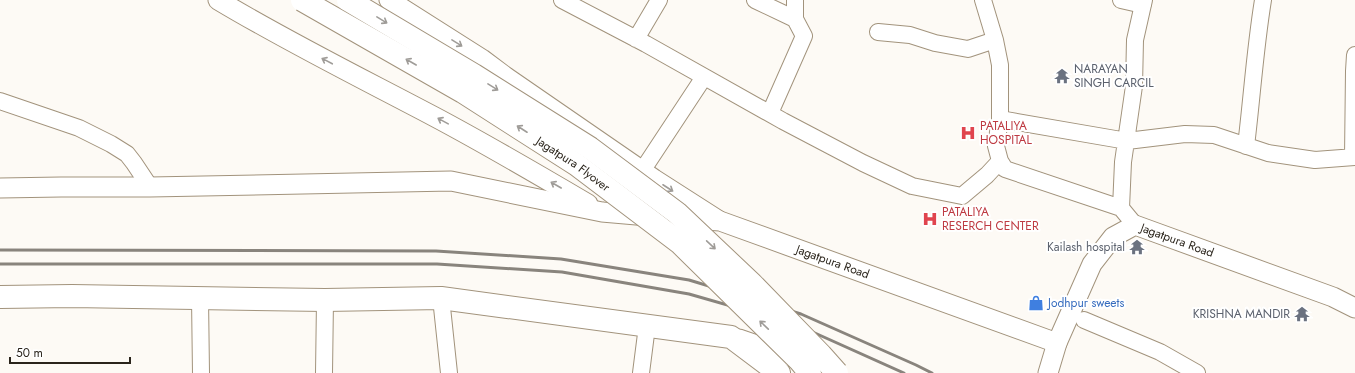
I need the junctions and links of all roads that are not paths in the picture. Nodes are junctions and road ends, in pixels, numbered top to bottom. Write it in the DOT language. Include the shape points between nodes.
graph roads {
  1 [pos="218,0"];
  2 [pos="302,0"];
  3 [pos="348,0"];
  4 [pos="389,0"];
  5 [pos="562,0"];
  6 [pos="659,0"];
  7 [pos="755,0"];
  8 [pos="795,0"];
  9 [pos="983,0"];
  10 [pos="1121,0"];
  11 [pos="1262,0"];
  12 [pos="1143,2"];
  13 [pos="795,19"];
  14 [pos="878,32"];
  15 [pos="636,39"];
  16 [pos="995,40"];
  17 [pos="1355,55"];
  18 [pos="704,77"];
  19 [pos="0,101"];
  20 [pos="770,113"];
  21 [pos="1000,119"];
  22 [pos="1127,141"];
  23 [pos="1246,146"];
  24 [pos="1354,157"];
  25 [pos="1000,161"];
  26 [pos="642,170"];
  27 [pos="150,187"];
  28 [pos="0,188"];
  29 [pos="1121,208"];
  30 [pos="602,212"];
  31 [pos="720,222"];
  32 [pos="1135,226"];
  33 [pos="0,297"];
  34 [pos="200,298"];
  35 [pos="441,298"];
  36 [pos="325,300"];
  37 [pos="1354,306"];
  38 [pos="1084,320"];
  39 [pos="647,326"];
  40 [pos="732,337"];
  41 [pos="1057,343"];
  42 [pos="201,373"];
  43 [pos="324,373"];
  44 [pos="449,373"];
  45 [pos="641,373"];
  46 [pos="755,373"];
  47 [pos="779,373"];
  48 [pos="810,373"];
  49 [pos="836,373"];
  50 [pos="840,373"];
  51 [pos="1048,373"];
  52 [pos="1197,373"];
  30 -- 1 [label="street, one-way" via="434,116 324,60"];
  48 -- 2 [label="main road, Jagatpura Flyover, one-way, bridge" via="680,243 577,165 463,92"];
  3 -- 49 [label="main road, Jagatpura Flyover, one-way, bridge" via="590,148 677,213 752,284 822,355"];
  4 -- 26 [label="street, one-way" via="482,58"];
  5 -- 15 [label="street"];
  6 -- 15 [label="street"];
  7 -- 13 [label="street"];
  8 -- 13 [label="street"];
  9 -- 16 [label="street"];
  10 -- 12 [label="street"];
  11 -- 23 [label="street"];
  12 -- 22 [label="street" via="1135,40 1134,86"];
  13 -- 20 [label="street" via="804,36"];
  14 -- 16 [label="street" via="910,35 968,49"];
  15 -- 18 [label="street"];
  16 -- 21 [label="street" via="1000,65"];
  17 -- 24 [label="street"];
  18 -- 20 [label="street"];
  18 -- 26 [label="street"];
  19 -- 27 [label="street" via="79,128 111,144 127,154"];
  20 -- 25 [label="street" via="912,186 962,196"];
  21 -- 22 [label="street"];
  21 -- 25 [label="street" via="996,146"];
  22 -- 23 [label="street" via="1185,134 1214,135"];
  22 -- 29 [label="street" via="1123,162"];
  23 -- 24 [label="street" via="1268,153 1315,160"];
  25 -- 29 [label="street" via="1005,169"];
  26 -- 30 [label="street"];
  26 -- 31 [label="street, one-way"];
  27 -- 28 [label="street, Jagatpura Road"];
  27 -- 30 [label="street, Jagatpura Road" via="451,181"];
  29 -- 32 [label="street"];
  30 -- 31 [label="street, Jagatpura Road"];
  31 -- 41 [label="street, Jagatpura Road"];
  32 -- 37 [label="street, Jagatpura Road"];
  32 -- 41 [label="street, Jagatpura Road" via="1113,237 1092,264"];
  33 -- 34 [label="main road"];
  34 -- 36 [label="main road"];
  34 -- 42 [label="street"];
  35 -- 36 [label="main road"];
  35 -- 39 [label="main road"];
  35 -- 44 [label="street"];
  36 -- 43 [label="street"];
  38 -- 52 [label="street" via="1160,352"];
  39 -- 40 [label="main road"];
  39 -- 45 [label="street"];
  40 -- 46 [label="main road"];
  40 -- 47 [label="main road"];
  40 -- 50 [label="street"];
  41 -- 51 [label="street, Jagatpura Road"];
}
